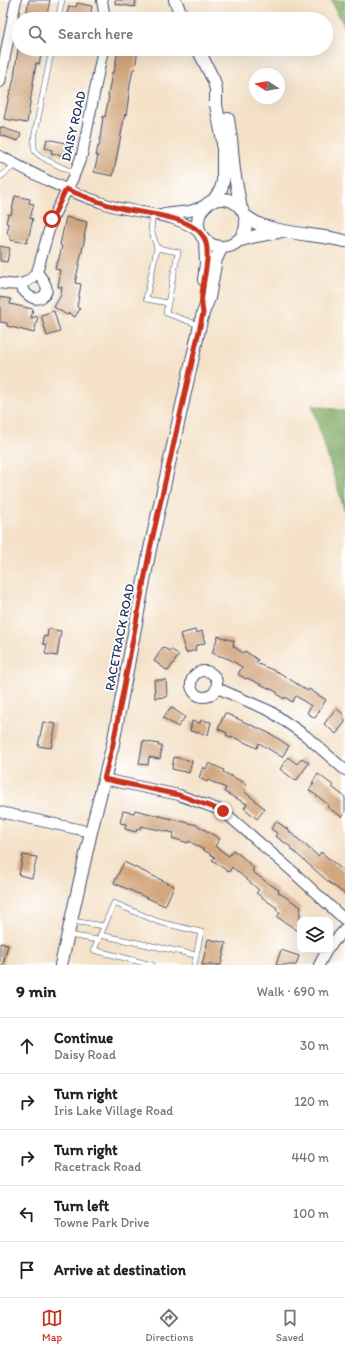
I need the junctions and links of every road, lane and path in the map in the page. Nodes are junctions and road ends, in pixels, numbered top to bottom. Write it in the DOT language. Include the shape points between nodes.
graph roads {
  1 [pos="16,0"];
  2 [pos="62,0"];
  3 [pos="102,0"];
  4 [pos="175,0"];
  5 [pos="14,12"];
  6 [pos="59,12"];
  7 [pos="105,12"];
  8 [pos="180,12"];
  9 [pos="12,20"];
  10 [pos="51,56"];
  11 [pos="102,56"];
  12 [pos="202,56"];
  13 [pos="0,82"];
  14 [pos="216,90"];
  15 [pos="0,156"];
  16 [pos="16,164"];
  17 [pos="75,173"];
  18 [pos="0,177"];
  19 [pos="66,189"];
  20 [pos="210,203"];
  21 [pos="243,213"];
  22 [pos="156,214"];
  23 [pos="283,231"];
  24 [pos="203,237"];
  25 [pos="237,241"];
  26 [pos="345,241"];
  27 [pos="222,247"];
  28 [pos="157,248"];
  29 [pos="154,263"];
  30 [pos="160,264"];
  31 [pos="37,272"];
  32 [pos="0,283"];
  33 [pos="19,285"];
  34 [pos="168,303"];
  35 [pos="203,313"];
  36 [pos="200,325"];
  37 [pos="217,688"];
  38 [pos="345,770"];
  39 [pos="104,779"];
  40 [pos="0,812"];
  41 [pos="90,832"];
  42 [pos="71,920"];
  43 [pos="345,920"];
  44 [pos="104,926"];
  45 [pos="345,929"];
  46 [pos="68,935"];
  47 [pos="99,938"];
  48 [pos="333,943"];
  49 [pos="325,953"];
  50 [pos="196,955"];
  51 [pos="61,965"];
  52 [pos="152,965"];
  53 [pos="194,965"];
  54 [pos="319,965"];
  1 -- 5 [label="street"];
  2 -- 6 [label="lane"];
  3 -- 7 [label="street"];
  4 -- 8 [label="street"];
  9 -- 13 [label="street"];
  10 -- 17 [label="lane" via="34,148 38,154"];
  11 -- 17 [label="street, DAISY ROAD" via="82,155"];
  12 -- 14 [label="street"];
  14 -- 20 [label="street" via="216,105 223,141 224,174 221,189"];
  14 -- 21 [label="street" via="228,117 234,171"];
  15 -- 16 [label="street"];
  16 -- 18 [label="lane"];
  16 -- 19 [label="street"];
  17 -- 19 [label="street, DAISY ROAD"];
  19 -- 22 [label="street" via="125,209"];
  19 -- 31 [label="street, DAISY ROAD" via="50,223"];
  20 -- 21 [label="street" via="228,200 236,204"];
  20 -- 22 [label="street" via="190,211"];
  20 -- 24 [label="street" via="199,218 198,226"];
  21 -- 23 [label="street" via="261,225"];
  21 -- 25 [label="street" via="245,230"];
  22 -- 24 [label="street" via="190,225"];
  22 -- 28 [label="lane" via="151,229"];
  23 -- 25 [label="street"];
  23 -- 26 [label="street"];
  24 -- 27 [label="street" via="210,244"];
  24 -- 35 [label="street, RACETRACK ROAD" via="206,263"];
  25 -- 27 [label="street"];
  27 -- 35 [label="street, RACETRACK ROAD" via="216,259 209,298"];
  28 -- 29 [label="lane"];
  28 -- 34 [label="lane" via="178,252 172,266"];
  29 -- 30 [label="lane"];
  29 -- 34 [label="lane" via="155,274 146,299"];
  31 -- 33 [label="street" via="30,280"];
  31 -- 33 [label="street" via="46,285 46,292 42,297 31,297"];
  32 -- 33 [label="street"];
  34 -- 36 [label="lane" via="166,313"];
  35 -- 36 [label="street, RACETRACK ROAD"];
  36 -- 39 [label="street, RACETRACK ROAD" via="150,549"];
  37 -- 38 [label="street" via="270,711 306,736"];
  39 -- 41 [label="street, RACETRACK ROAD"];
  39 -- 43 [label="street" via="179,795 223,811"];
  40 -- 41 [label="street"];
  41 -- 42 [label="street, RACETRACK ROAD"];
  42 -- 44 [label="lane"];
  42 -- 46 [label="street, RACETRACK ROAD"];
  44 -- 47 [label="lane"];
  44 -- 50 [label="lane" via="114,903 159,922 201,932"];
  45 -- 48 [label="street"];
  46 -- 47 [label="lane"];
  46 -- 51 [label="street, RACETRACK ROAD"];
  47 -- 50 [label="lane"];
  47 -- 52 [label="lane" via="94,950"];
  49 -- 54 [label="street"];
  50 -- 53 [label="lane"];
}
